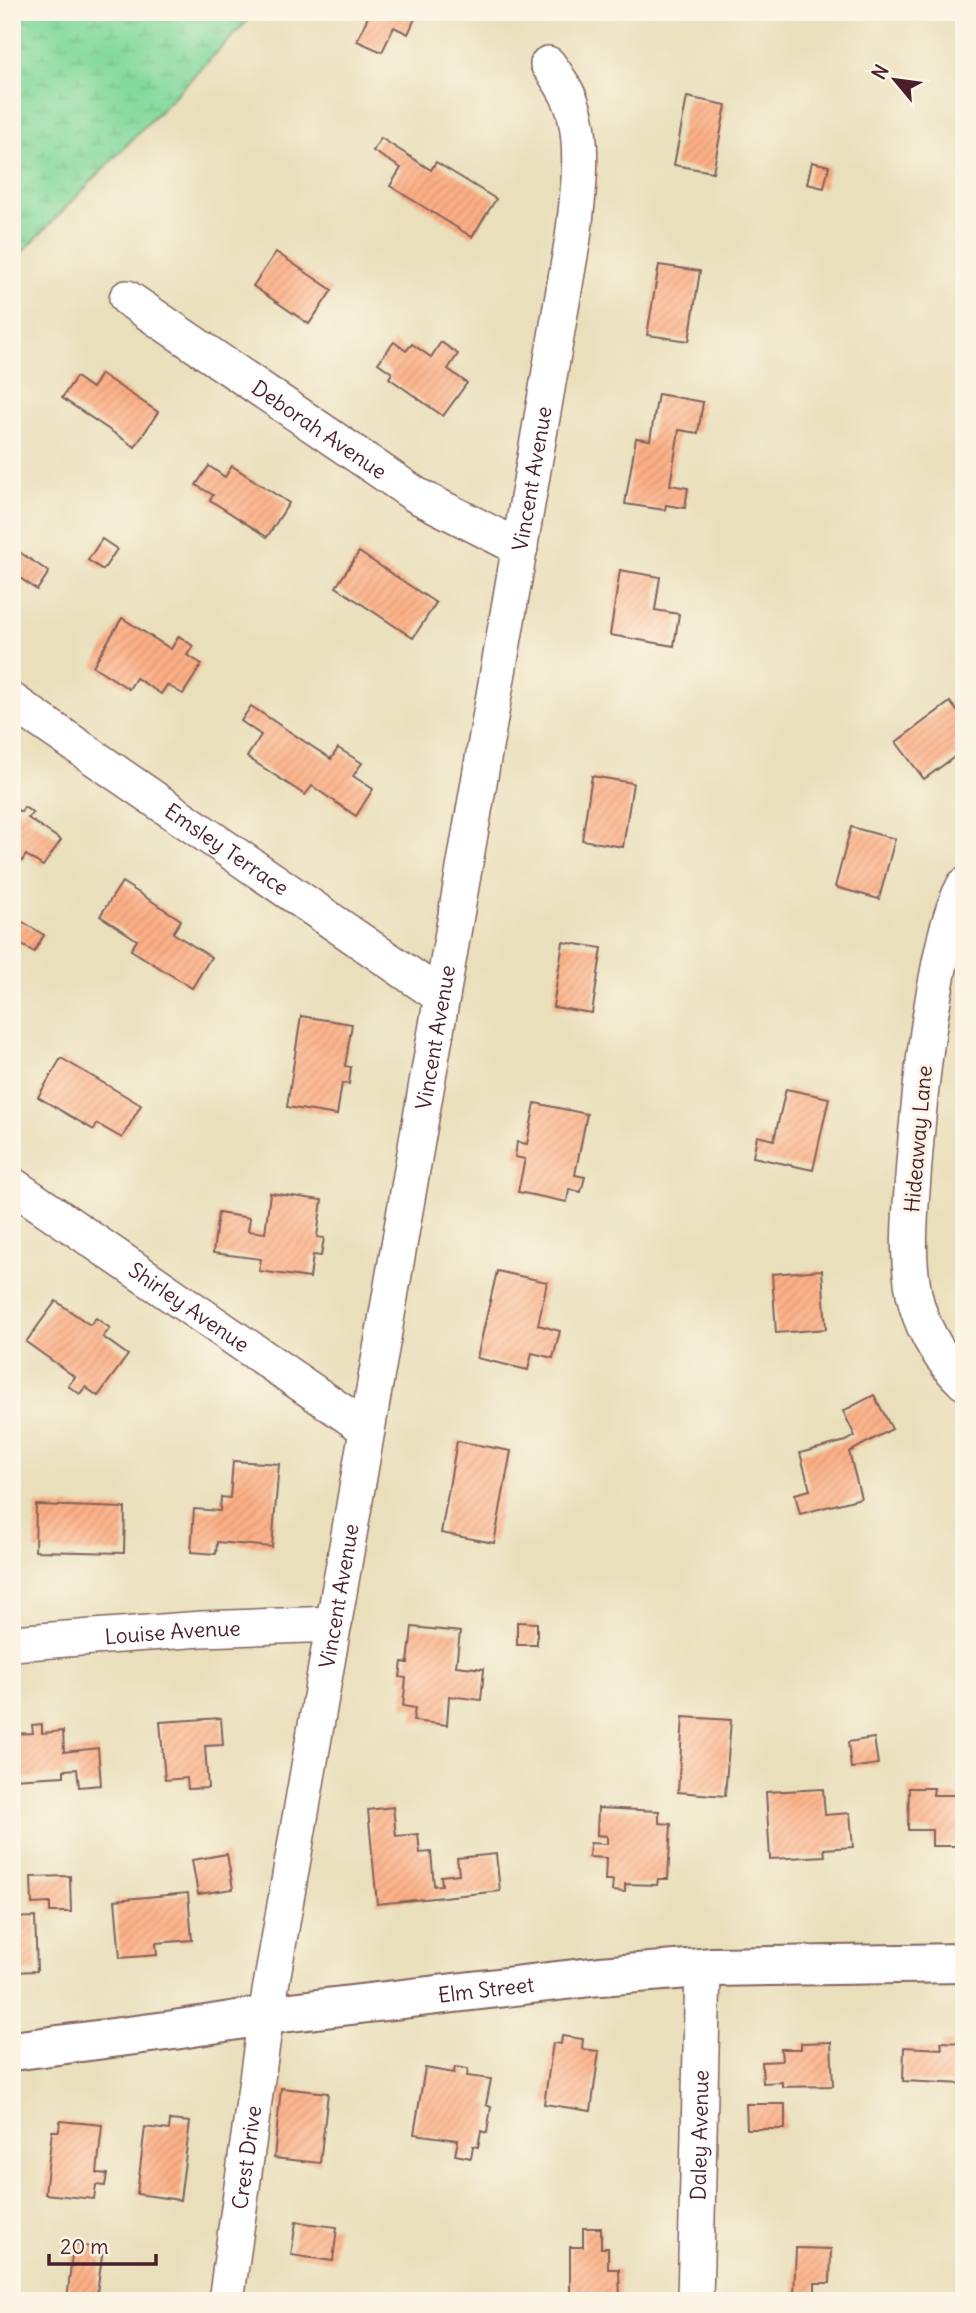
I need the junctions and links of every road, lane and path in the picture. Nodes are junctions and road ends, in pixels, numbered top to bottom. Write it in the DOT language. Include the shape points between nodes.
graph roads {
  1 [pos="548,64"];
  2 [pos="127,298"];
  3 [pos="520,548"];
  4 [pos="12,701"];
  5 [pos="964,886"];
  6 [pos="442,997"];
  7 [pos="12,1185"];
  8 [pos="964,1382"];
  9 [pos="367,1429"];
  10 [pos="334,1624"];
  11 [pos="12,1643"];
  12 [pos="964,1963"];
  13 [pos="703,1968"];
  14 [pos="266,2015"];
  15 [pos="12,2051"];
  16 [pos="226,2301"];
  17 [pos="695,2301"];
  1 -- 3 [label="street, Vincent Avenue" via="572,104 578,186"];
  2 -- 3 [label="street, Deborah Avenue" via="416,495"];
  3 -- 6 [label="street, Vincent Avenue"];
  4 -- 6 [label="street, Emsley Terrace"];
  5 -- 8 [label="street, Hideaway Lane" via="943,947 929,1023 918,1102 910,1249 912,1279 925,1329 936,1352"];
  6 -- 9 [label="street, Vincent Avenue"];
  7 -- 9 [label="street, Shirley Avenue"];
  9 -- 10 [label="street, Vincent Avenue"];
  10 -- 11 [label="street, Louise Avenue"];
  10 -- 14 [label="street, Vincent Avenue"];
  12 -- 13 [label="street, Elm Street"];
  13 -- 14 [label="street, Elm Street" via="464,1990"];
  13 -- 17 [label="street, Daley Avenue"];
  14 -- 15 [label="street, Elm Street"];
  14 -- 16 [label="street, Crest Drive"];
}
